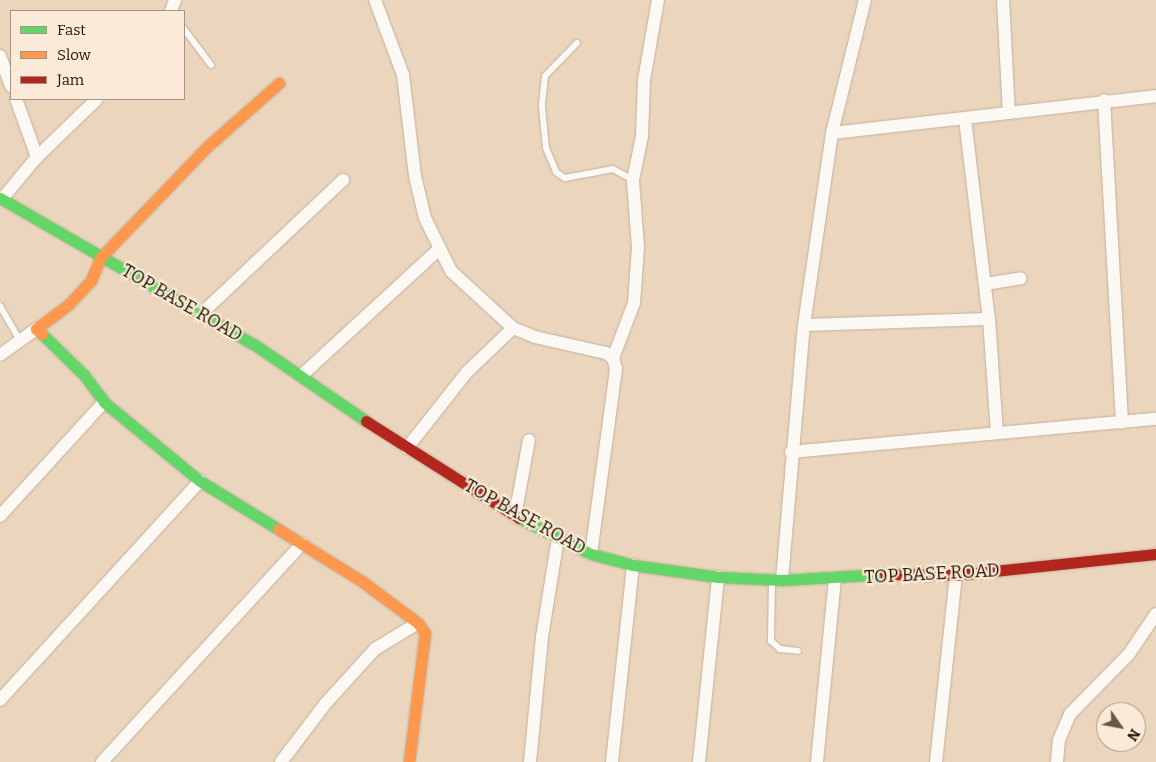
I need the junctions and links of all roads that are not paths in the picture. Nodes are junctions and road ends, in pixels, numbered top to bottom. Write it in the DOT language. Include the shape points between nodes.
graph roads {
  1 [pos="375,0"];
  2 [pos="658,0"];
  3 [pos="865,0"];
  4 [pos="1003,0"];
  5 [pos="185,30"];
  6 [pos="576,43"];
  7 [pos="0,56"];
  8 [pos="211,65"];
  9 [pos="10,83"];
  10 [pos="279,83"];
  11 [pos="1156,96"];
  12 [pos="16,100"];
  13 [pos="95,100"];
  14 [pos="1104,100"];
  15 [pos="1009,113"];
  16 [pos="965,119"];
  17 [pos="832,133"];
  18 [pos="37,157"];
  19 [pos="343,180"];
  20 [pos="632,180"];
  21 [pos="1,199"];
  22 [pos="439,249"];
  23 [pos="101,257"];
  24 [pos="1021,278"];
  25 [pos="985,284"];
  26 [pos="0,306"];
  27 [pos="202,313"];
  28 [pos="989,319"];
  29 [pos="804,325"];
  30 [pos="36,328"];
  31 [pos="513,328"];
  32 [pos="20,340"];
  33 [pos="0,355"];
  34 [pos="613,358"];
  35 [pos="301,376"];
  36 [pos="104,402"];
  37 [pos="1156,418"];
  38 [pos="1122,422"];
  39 [pos="997,433"];
  40 [pos="528,440"];
  41 [pos="407,448"];
  42 [pos="791,452"];
  43 [pos="200,481"];
  44 [pos="0,516"];
  45 [pos="515,516"];
  46 [pos="558,538"];
  47 [pos="302,544"];
  48 [pos="591,554"];
  49 [pos="1156,554"];
  50 [pos="633,565"];
  51 [pos="956,575"];
  52 [pos="718,577"];
  53 [pos="835,579"];
  54 [pos="777,580"];
  55 [pos="1156,614"];
  56 [pos="418,623"];
  57 [pos="798,651"];
  58 [pos="0,700"];
  59 [pos="102,762"];
  60 [pos="281,762"];
  61 [pos="409,762"];
  62 [pos="530,762"];
  63 [pos="612,762"];
  64 [pos="699,762"];
  65 [pos="817,762"];
  66 [pos="936,762"];
  67 [pos="1057,762"];
  1 -- 22 [label="street" via="403,75 415,176 426,218"];
  2 -- 20 [label="street" via="644,80 642,136"];
  3 -- 17 [label="street"];
  4 -- 15 [label="street"];
  5 -- 8 [label="lane"];
  6 -- 20 [label="lane" via="545,76 542,107 549,156 556,172 565,178 613,169"];
  7 -- 9 [label="street"];
  10 -- 23 [label="street" via="208,146"];
  11 -- 14 [label="street"];
  12 -- 18 [label="street"];
  13 -- 18 [label="street"];
  14 -- 15 [label="street"];
  14 -- 38 [label="street"];
  15 -- 16 [label="street"];
  16 -- 17 [label="street"];
  16 -- 25 [label="street"];
  17 -- 29 [label="street"];
  18 -- 21 [label="street"];
  19 -- 27 [label="street"];
  20 -- 34 [label="street" via="638,247 634,303"];
  21 -- 23 [label="street, TOP BASE ROAD"];
  22 -- 31 [label="street" via="451,271"];
  22 -- 35 [label="street"];
  23 -- 27 [label="street, TOP BASE ROAD"];
  23 -- 30 [label="street" via="91,280 74,299"];
  24 -- 25 [label="street"];
  25 -- 28 [label="street"];
  26 -- 32 [label="lane"];
  27 -- 35 [label="street, TOP BASE ROAD"];
  28 -- 29 [label="street"];
  28 -- 39 [label="street"];
  29 -- 42 [label="street"];
  30 -- 32 [label="street"];
  30 -- 36 [label="street" via="84,375"];
  31 -- 34 [label="street" via="535,337 606,353"];
  31 -- 41 [label="street" via="467,372"];
  32 -- 33 [label="street"];
  34 -- 48 [label="street" via="616,370"];
  35 -- 41 [label="street, TOP BASE ROAD"];
  36 -- 43 [label="street"];
  36 -- 44 [label="street"];
  37 -- 38 [label="street"];
  38 -- 39 [label="street"];
  39 -- 42 [label="street"];
  40 -- 45 [label="street"];
  41 -- 45 [label="street, TOP BASE ROAD"];
  42 -- 54 [label="street"];
  43 -- 47 [label="street"];
  43 -- 58 [label="street"];
  45 -- 46 [label="street, TOP BASE ROAD"];
  46 -- 48 [label="street, TOP BASE ROAD"];
  46 -- 62 [label="street" via="542,637"];
  47 -- 56 [label="street" via="363,582"];
  47 -- 59 [label="street"];
  48 -- 50 [label="street, TOP BASE ROAD"];
  49 -- 51 [label="street, TOP BASE ROAD"];
  50 -- 52 [label="street, TOP BASE ROAD"];
  50 -- 63 [label="street"];
  51 -- 53 [label="street, TOP BASE ROAD" via="886,574"];
  51 -- 66 [label="street"];
  52 -- 54 [label="street, TOP BASE ROAD"];
  52 -- 64 [label="street"];
  53 -- 54 [label="street, TOP BASE ROAD"];
  53 -- 65 [label="street"];
  54 -- 57 [label="lane" via="771,641 780,649"];
  55 -- 67 [label="street" via="1129,654 1070,714 1059,740"];
  56 -- 60 [label="street" via="375,650 326,703"];
  56 -- 61 [label="street" via="425,633 425,645"];
}
